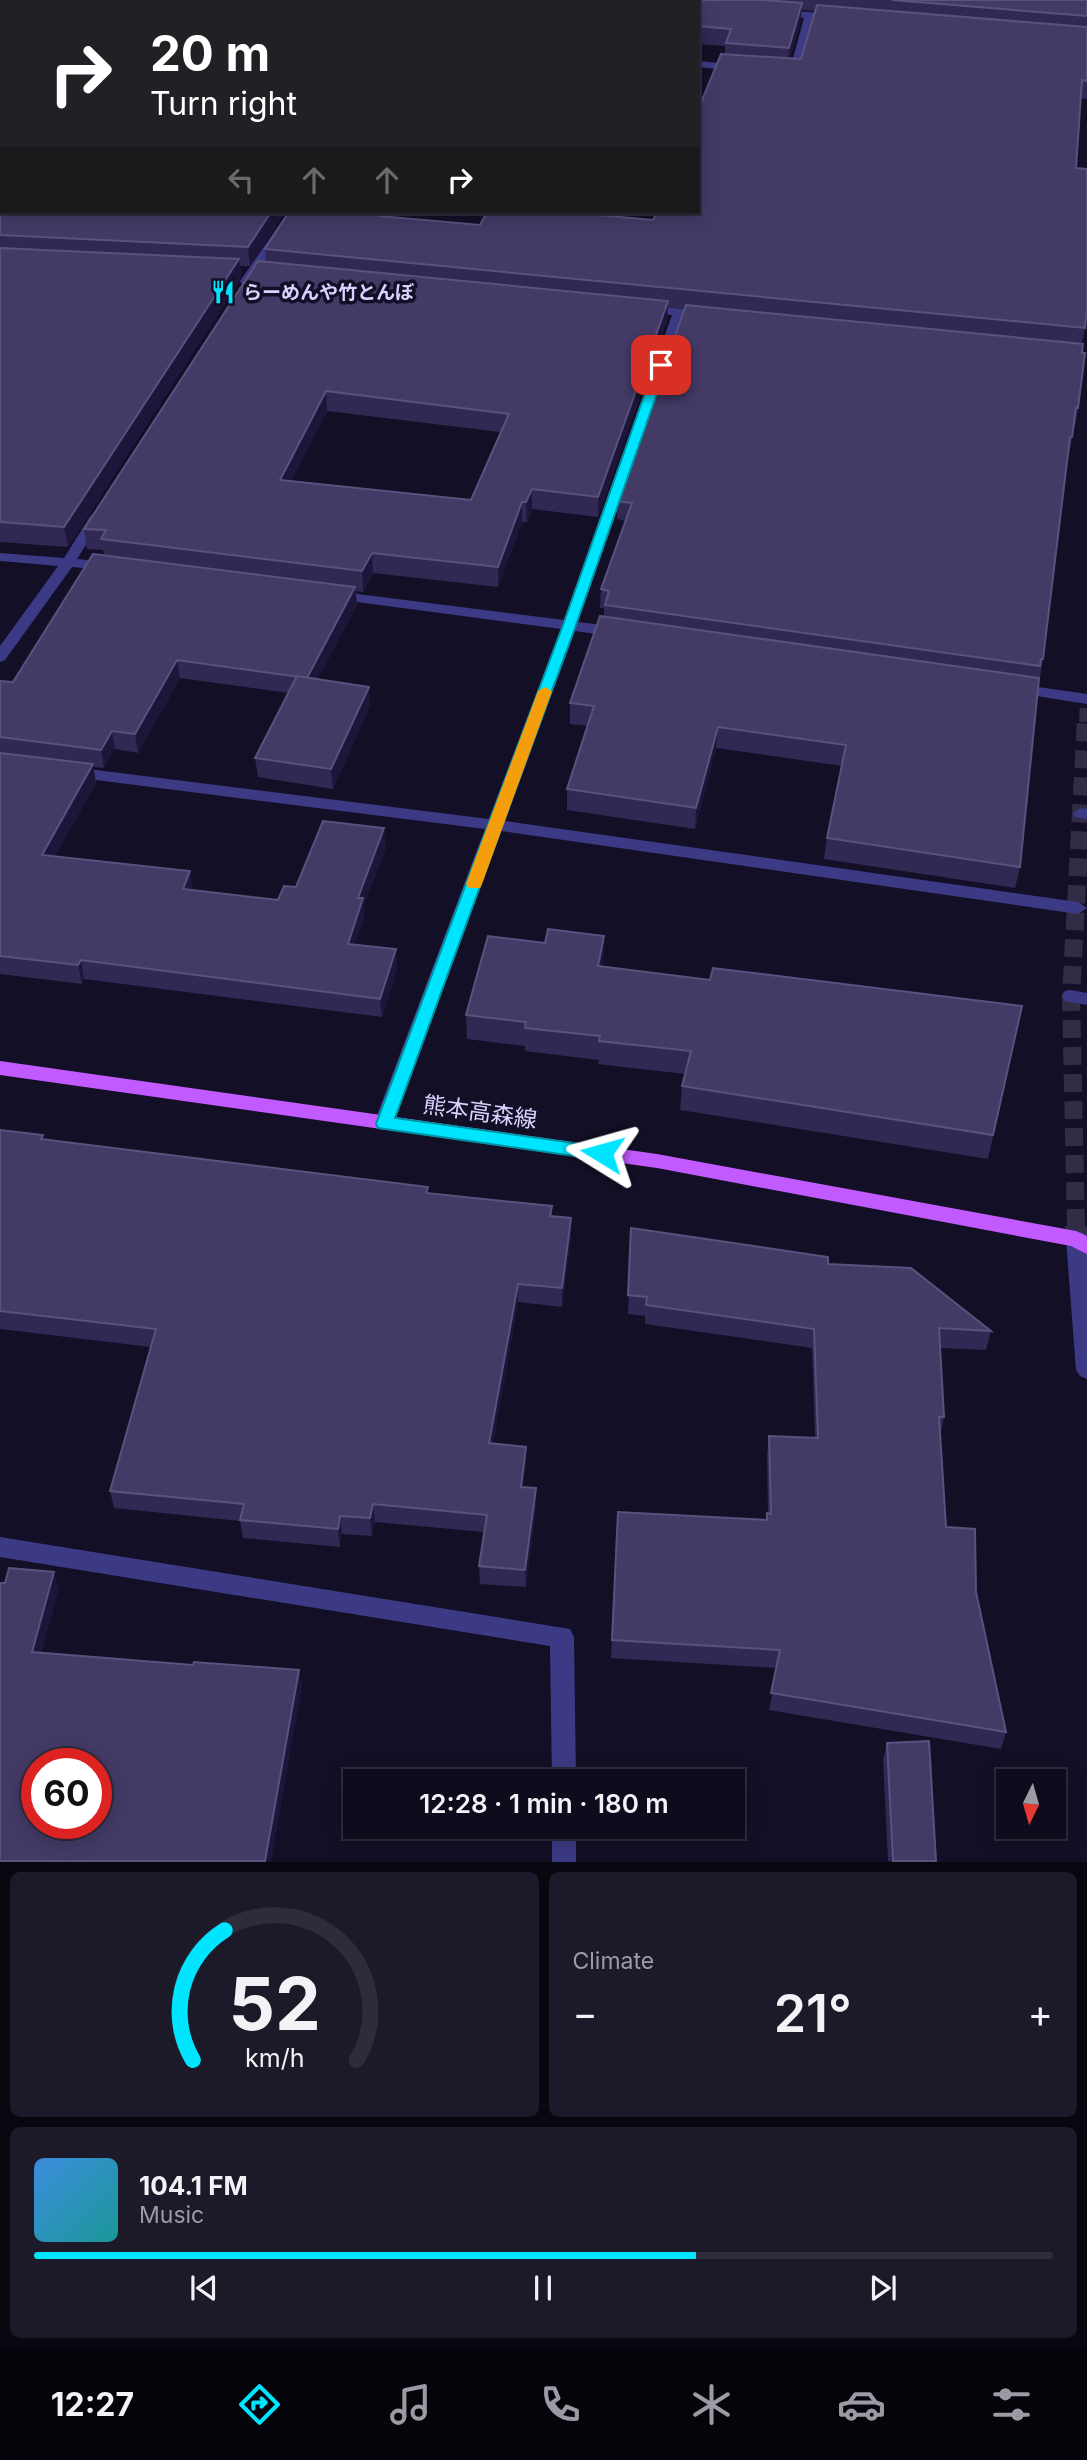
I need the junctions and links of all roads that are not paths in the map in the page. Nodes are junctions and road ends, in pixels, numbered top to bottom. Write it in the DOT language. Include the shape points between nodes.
graph roads {
  1 [pos="773,12"];
  2 [pos="810,15"];
  3 [pos="852,19"];
  4 [pos="700,64"];
  5 [pos="753,69"];
  6 [pos="766,70"];
  7 [pos="292,214"];
  8 [pos="237,296"];
  9 [pos="638,309"];
  10 [pos="679,313"];
  11 [pos="720,317"];
  12 [pos="105,504"];
  13 [pos="0,557"];
  14 [pos="69,561"];
  15 [pos="123,568"];
  16 [pos="312,593"];
  17 [pos="570,625"];
  18 [pos="638,635"];
  19 [pos="0,657"];
  20 [pos="1005,688"];
  21 [pos="1087,699"];
  22 [pos="55,770"];
  23 [pos="496,825"];
  24 [pos="1077,908"];
  25 [pos="0,1068"];
  26 [pos="384,1124"];
  27 [pos="1083,1241"];
  28 [pos="1087,1370"];
  29 [pos="0,1547"];
  30 [pos="564,1769"];
  31 [pos="564,1839"];
  32 [pos="564,1861"];
  1 -- 2 [label="street"];
  2 -- 3 [label="street"];
  2 -- 6 [label="street" via="794,72"];
  4 -- 5 [label="street"];
  7 -- 8 [label="street"];
  9 -- 10 [label="street"];
  10 -- 11 [label="street"];
  10 -- 17 [label="street"];
  12 -- 14 [label="street"];
  13 -- 14 [label="street"];
  14 -- 15 [label="street"];
  14 -- 19 [label="street"];
  16 -- 17 [label="street"];
  17 -- 18 [label="street"];
  17 -- 23 [label="street"];
  20 -- 21 [label="street"];
  22 -- 23 [label="street"];
  23 -- 24 [label="street"];
  23 -- 26 [label="street"];
  25 -- 26 [label="main road, 熊本高森線"];
  26 -- 27 [label="main road, 熊本高森線" via="657,1161"];
  27 -- 28 [label="street"];
  29 -- 30 [label="street" via="562,1637"];
  31 -- 32 [label="street"];
}
